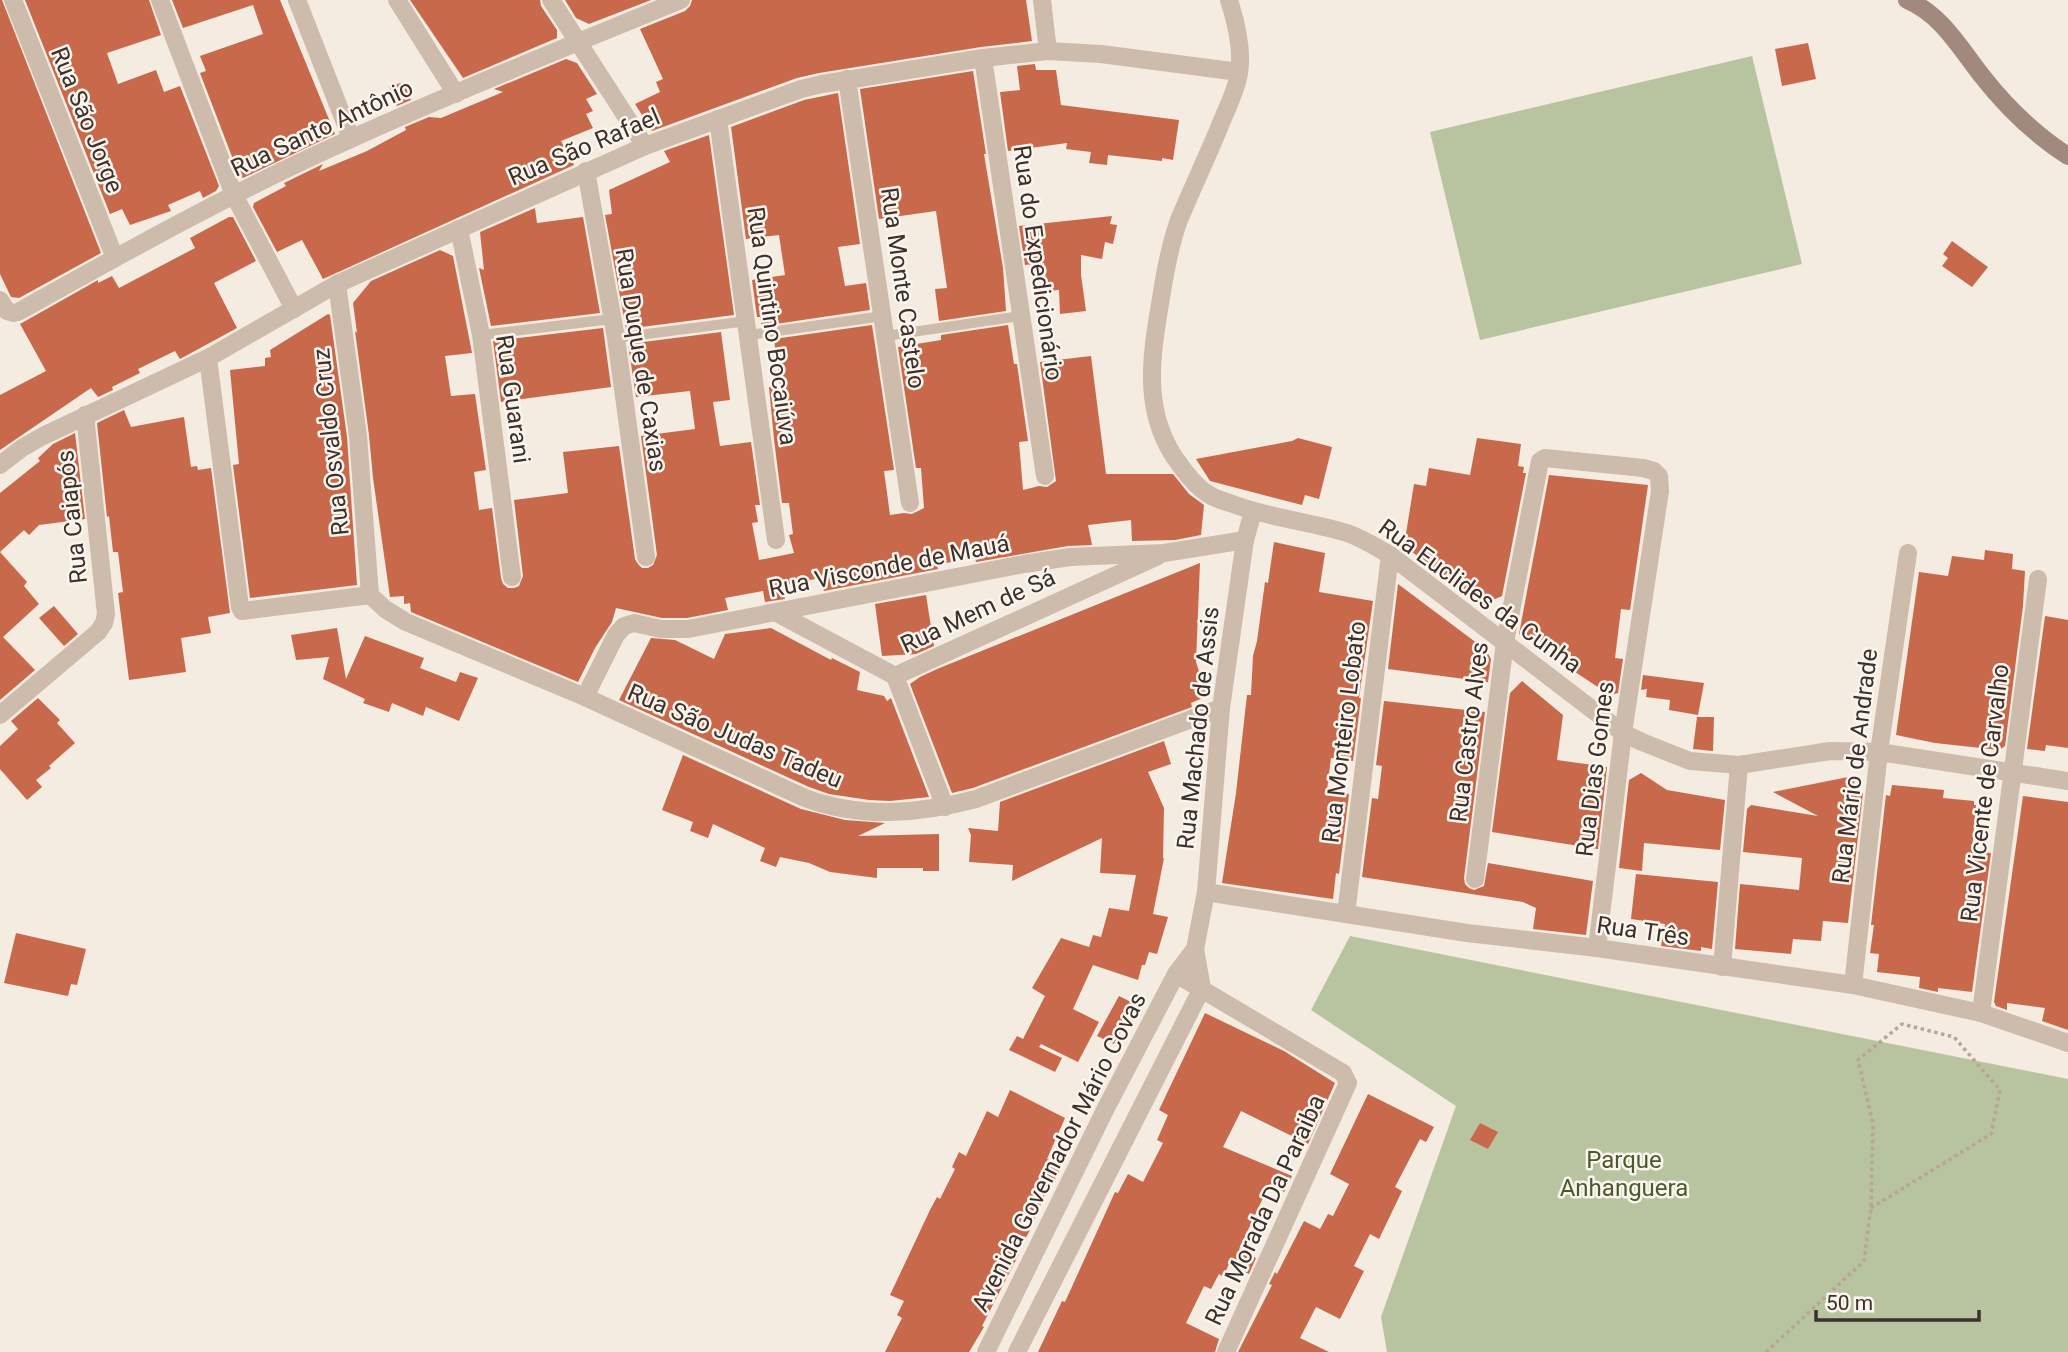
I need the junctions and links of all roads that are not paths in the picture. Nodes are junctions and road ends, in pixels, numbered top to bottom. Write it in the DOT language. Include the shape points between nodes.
graph roads {
  1 [pos="13,0"];
  2 [pos="160,0"];
  3 [pos="297,0"];
  4 [pos="397,0"];
  5 [pos="551,0"];
  6 [pos="681,0"];
  7 [pos="1042,0"];
  8 [pos="1229,0"];
  9 [pos="1908,0"];
  10 [pos="579,42"];
  11 [pos="1048,51"];
  12 [pos="983,58"];
  13 [pos="1239,72"];
  14 [pos="848,79"];
  15 [pos="456,94"];
  16 [pos="718,120"];
  17 [pos="351,138"];
  18 [pos="645,146"];
  19 [pos="2068,156"];
  20 [pos="586,171"];
  21 [pos="234,195"];
  22 [pos="459,229"];
  23 [pos="115,258"];
  24 [pos="337,284"];
  25 [pos="0,300"];
  26 [pos="294,309"];
  27 [pos="883,316"];
  28 [pos="1020,316"];
  29 [pos="612,319"];
  30 [pos="748,328"];
  31 [pos="481,335"];
  32 [pos="886,336"];
  33 [pos="615,338"];
  34 [pos="208,358"];
  35 [pos="85,415"];
  36 [pos="0,465"];
  37 [pos="1657,473"];
  38 [pos="1045,476"];
  39 [pos="910,503"];
  40 [pos="1253,512"];
  41 [pos="776,540"];
  42 [pos="1245,540"];
  43 [pos="1164,553"];
  44 [pos="1908,553"];
  45 [pos="1390,555"];
  46 [pos="646,557"];
  47 [pos="512,578"];
  48 [pos="2038,579"];
  49 [pos="370,595"];
  50 [pos="777,612"];
  51 [pos="1505,642"];
  52 [pos="895,676"];
  53 [pos="585,697"];
  54 [pos="1221,708"];
  55 [pos="0,715"];
  56 [pos="1623,733"];
  57 [pos="1879,752"];
  58 [pos="1739,765"];
  59 [pos="2012,773"];
  60 [pos="2068,780"];
  61 [pos="945,807"];
  62 [pos="1475,879"];
  63 [pos="1206,892"];
  64 [pos="1346,914"];
  65 [pos="1597,948"];
  66 [pos="1195,949"];
  67 [pos="1721,967"];
  68 [pos="1176,974"];
  69 [pos="1853,985"];
  70 [pos="1202,988"];
  71 [pos="1981,1013"];
  72 [pos="2068,1043"];
  73 [pos="1074,1177"];
  74 [pos="1099,1189"];
  75 [pos="986,1352"];
  76 [pos="1017,1352"];
  77 [pos="1226,1352"];
  1 -- 23 [label="street, Rua São Jorge"];
  2 -- 21 [label="street"];
  3 -- 17 [label="street"];
  4 -- 15 [label="street"];
  5 -- 10 [label="street"];
  6 -- 10 [label="street, Rua Santo Antônio"];
  7 -- 11 [label="street"];
  8 -- 13 [label="street, Rua Euclides da Cunha"];
  9 -- 19 [label="main road" via="1933,16 2028,128"];
  10 -- 15 [label="street, Rua Santo Antônio"];
  10 -- 18 [label="street"];
  11 -- 12 [label="street, Rua São Rafael"];
  11 -- 13 [label="street, Rua São Rafael"];
  12 -- 14 [label="street, Rua São Rafael"];
  12 -- 28 [label="street, Rua do Expedicionário"];
  13 -- 40 [label="street, Rua Euclides da Cunha" via="1178,223 1166,267 1151,374 1158,428 1173,456 1209,495"];
  14 -- 16 [label="street, Rua São Rafael" via="801,89"];
  14 -- 27 [label="street, Rua Monte Castelo"];
  15 -- 17 [label="street, Rua Santo Antônio"];
  16 -- 18 [label="street, Rua São Rafael"];
  16 -- 30 [label="street, Rua Quintino Bocaiúva"];
  17 -- 21 [label="street, Rua Santo Antônio"];
  18 -- 20 [label="street, Rua São Rafael"];
  20 -- 22 [label="street, Rua São Rafael"];
  20 -- 29 [label="street, Rua Duque de Caxias"];
  21 -- 23 [label="street, Rua Santo Antônio"];
  21 -- 26 [label="street"];
  22 -- 24 [label="street, Rua São Rafael"];
  22 -- 31 [label="street, Rua Guarani"];
  23 -- 25 [label="street, Rua Santo Antônio" via="18,312 7,311"];
  24 -- 26 [label="street, Rua São Rafael"];
  24 -- 49 [label="street, Rua Osvaldo Cruz" via="358,436"];
  26 -- 34 [label="street, Rua São Rafael"];
  27 -- 30 [label="lane"];
  27 -- 32 [label="street, Rua Monte Castelo"];
  28 -- 32 [label="lane"];
  28 -- 38 [label="street, Rua do Expedicionário"];
  29 -- 31 [label="lane"];
  29 -- 33 [label="street, Rua Duque de Caxias"];
  30 -- 33 [label="lane"];
  30 -- 41 [label="street, Rua Quintino Bocaiúva"];
  31 -- 47 [label="street, Rua Guarani"];
  32 -- 39 [label="street, Rua Monte Castelo"];
  33 -- 46 [label="street, Rua Duque de Caxias"];
  34 -- 35 [label="street, Rua São Rafael"];
  34 -- 49 [label="street" via="240,609"];
  35 -- 36 [label="street, Rua São Rafael"];
  35 -- 55 [label="street, Rua Caiapós" via="104,623"];
  37 -- 51 [label="street, Rua Castro Alves" via="1541,460"];
  37 -- 56 [label="street, Rua Dias Gomes" via="1660,492"];
  40 -- 42 [label="street, Rua Machado de Assis"];
  40 -- 45 [label="street, Rua Euclides da Cunha" via="1351,534"];
  42 -- 43 [label="street, Rua Visconde de Mauá"];
  42 -- 54 [label="street, Rua Machado de Assis"];
  43 -- 50 [label="street, Rua Visconde de Mauá" via="1024,564"];
  43 -- 52 [label="street, Rua Mem de Sá"];
  44 -- 57 [label="street, Rua Mário de Andrade"];
  45 -- 51 [label="street, Rua Euclides da Cunha"];
  45 -- 64 [label="street, Rua Monteiro Lobato"];
  48 -- 59 [label="street, Rua Vicente de Carvalho"];
  49 -- 53 [label="street, Rua São Judas Tadeu" via="406,621"];
  50 -- 52 [label="street, Rua Mem de Sá"];
  50 -- 53 [label="street, Rua Visconde de Mauá" via="688,629 624,626"];
  51 -- 56 [label="street, Rua Euclides da Cunha"];
  51 -- 62 [label="street, Rua Castro Alves"];
  52 -- 61 [label="street"];
  53 -- 61 [label="street, Rua São Judas Tadeu" via="818,803 875,813"];
  54 -- 61 [label="street, Rua São Judas Tadeu"];
  54 -- 63 [label="street, Rua Machado de Assis"];
  56 -- 58 [label="street, Rua Euclides da Cunha" via="1689,761"];
  56 -- 65 [label="street, Rua Dias Gomes"];
  57 -- 58 [label="street, Rua Euclides da Cunha" via="1830,751"];
  57 -- 59 [label="street, Rua Euclides da Cunha"];
  57 -- 69 [label="street, Rua Mário de Andrade"];
  58 -- 67 [label="street"];
  59 -- 60 [label="street, Rua Euclides da Cunha"];
  59 -- 71 [label="street, Rua Vicente de Carvalho"];
  63 -- 64 [label="street, Rua Três"];
  63 -- 66 [label="street, Rua Machado de Assis"];
  64 -- 65 [label="street, Rua Três"];
  65 -- 67 [label="street, Rua Três"];
  66 -- 68 [label="street, Rua Machado de Assis"];
  66 -- 70 [label="street, Rua Machado de Assis"];
  67 -- 69 [label="street, Rua Três"];
  68 -- 70 [label="street, Rua Morada Da Paraiba"];
  68 -- 73 [label="street, Avenida Governador Mário Covas"];
  69 -- 71 [label="street, Rua Três"];
  70 -- 74 [label="street"];
  70 -- 77 [label="street, Rua Morada Da Paraiba" via="1343,1073 1348,1083"];
  71 -- 72 [label="street, Rua Três"];
  73 -- 74 [label="street"];
  73 -- 75 [label="street, Avenida Governador Mário Covas"];
  74 -- 76 [label="street"];
}
